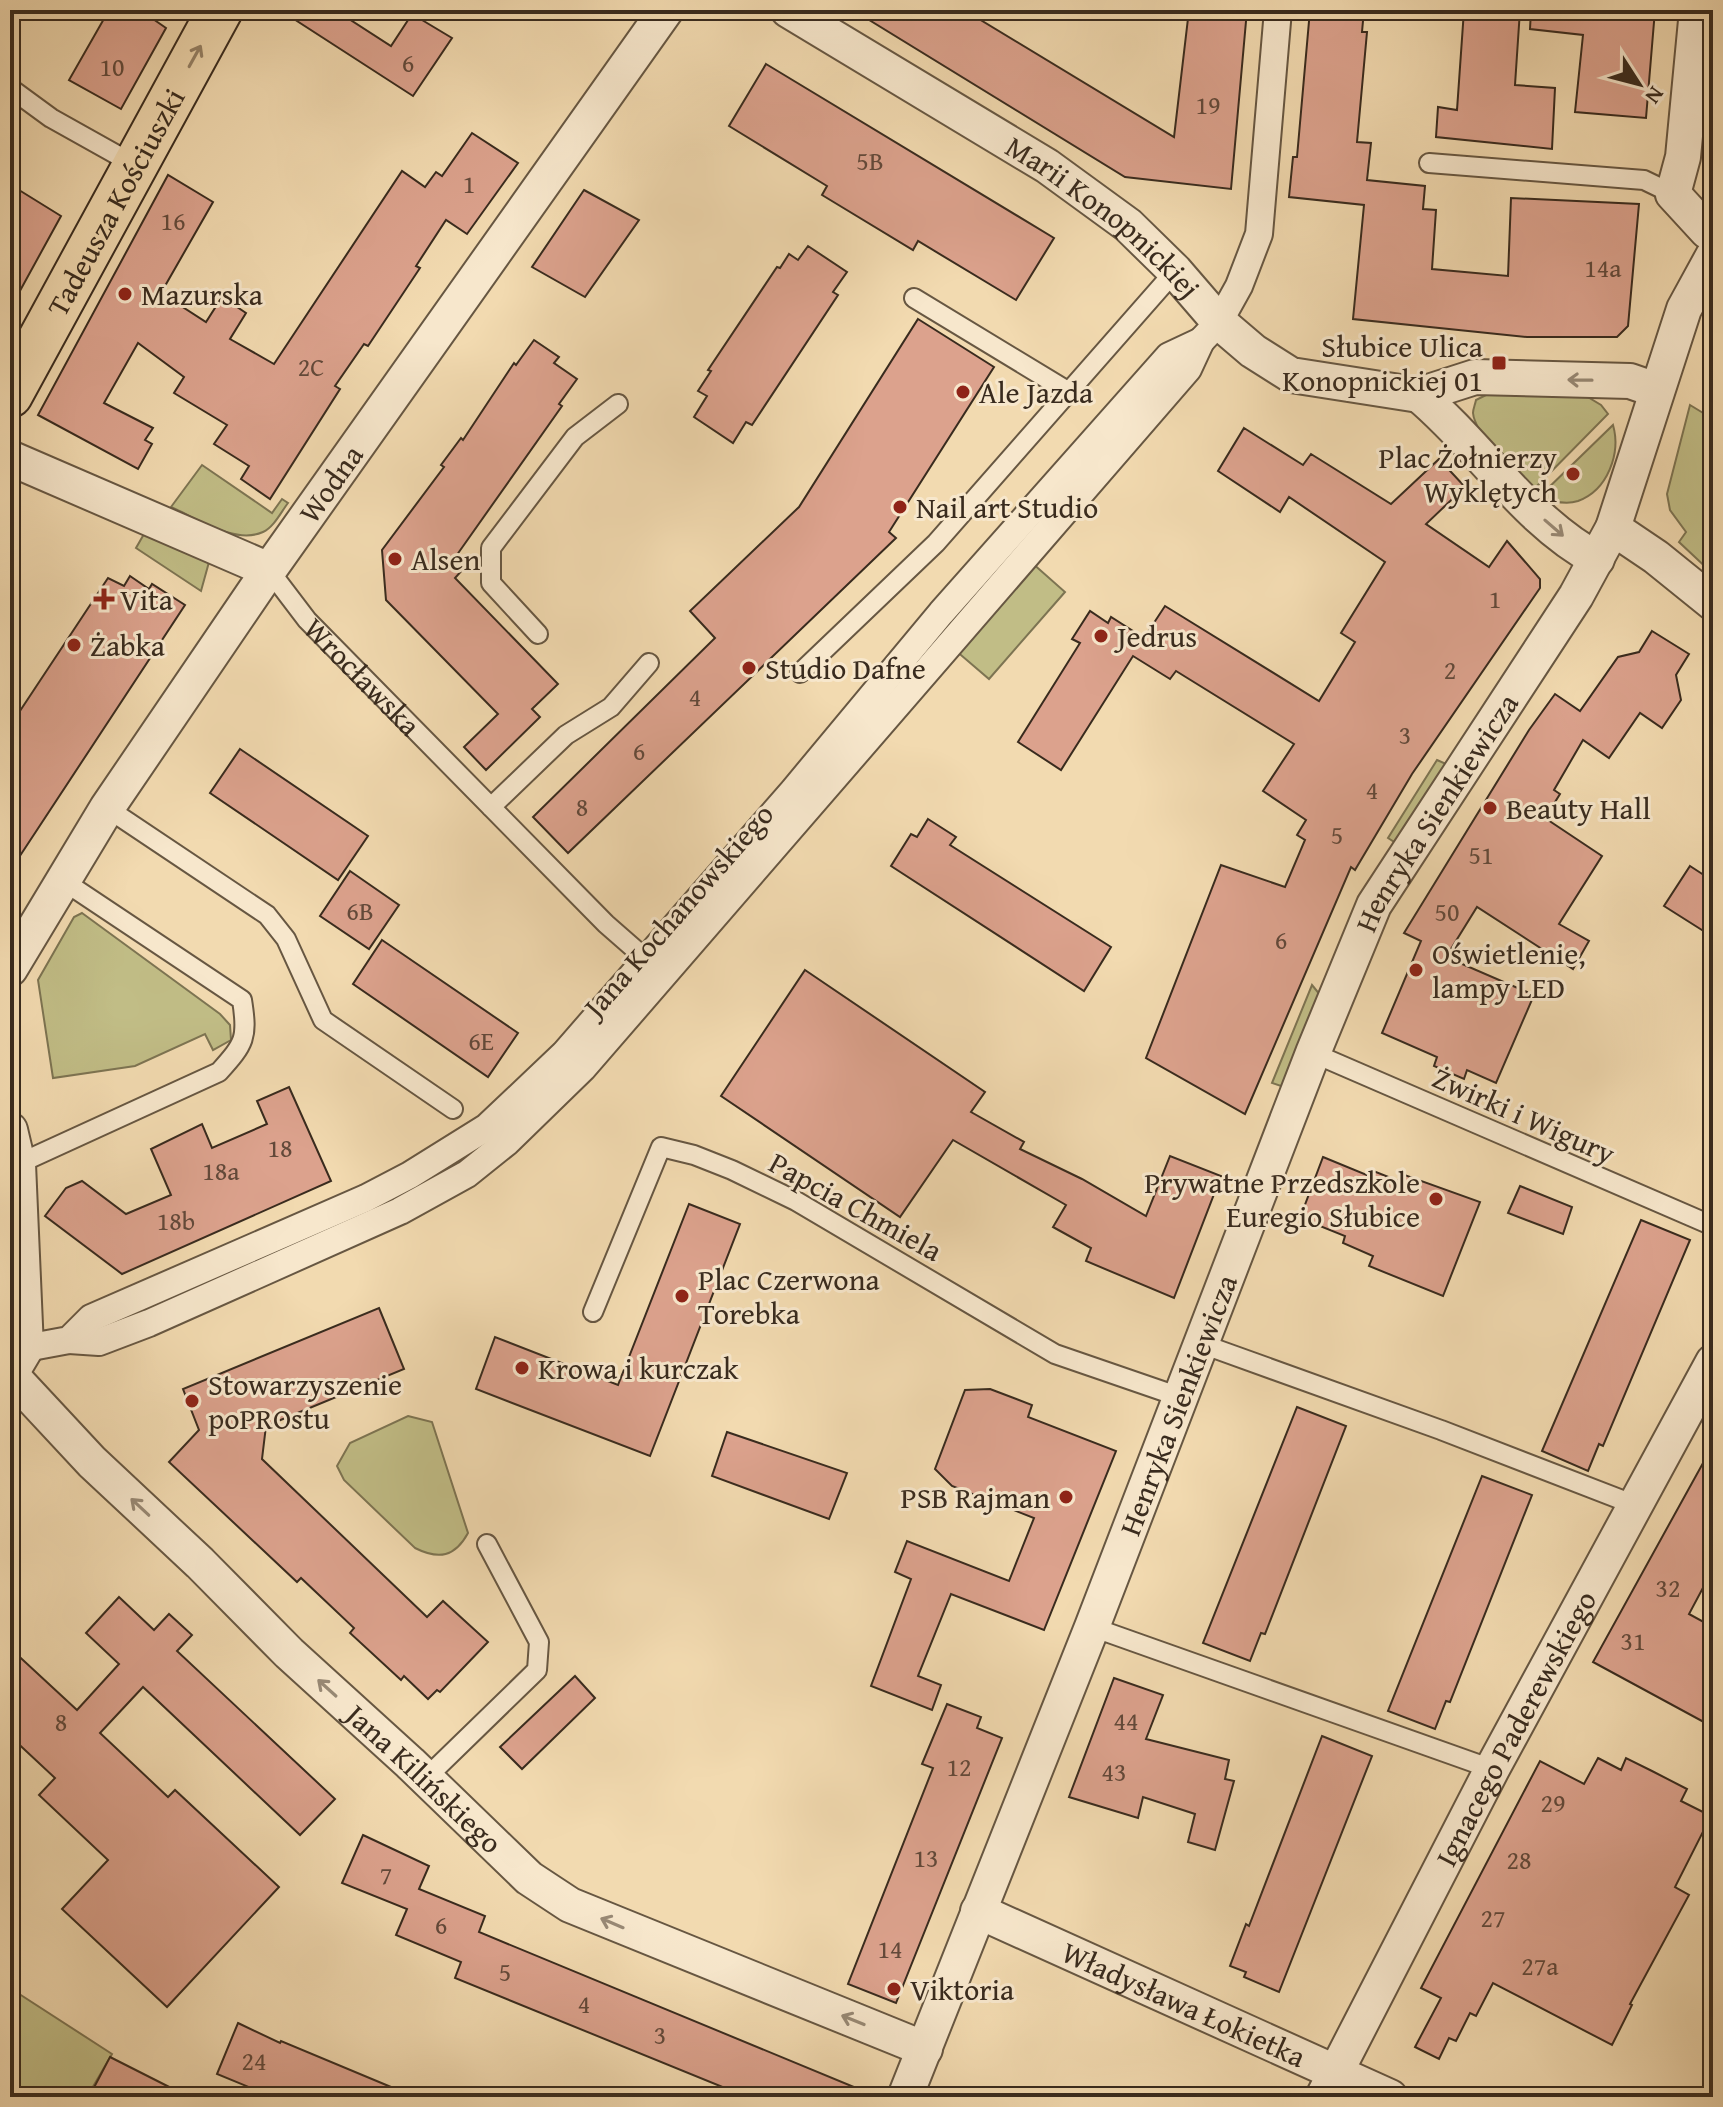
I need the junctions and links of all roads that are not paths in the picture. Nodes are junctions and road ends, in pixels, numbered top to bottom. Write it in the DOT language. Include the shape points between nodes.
graph roads {
  1 [pos="220,10"];
  2 [pos="666,10"];
  3 [pos="788,10"];
  4 [pos="1278,10"];
  5 [pos="1697,10"];
  6 [pos="10,88"];
  7 [pos="1429,163"];
  8 [pos="135,165"];
  9 [pos="1673,194"];
  10 [pos="1713,234"];
  11 [pos="1713,256"];
  12 [pos="1175,271"];
  13 [pos="914,298"];
  14 [pos="1210,332"];
  15 [pos="1656,390"];
  16 [pos="1069,392"];
  17 [pos="10,395"];
  18 [pos="1419,395"];
  19 [pos="618,404"];
  20 [pos="10,458"];
  21 [pos="1613,528"];
  22 [pos="1597,559"];
  23 [pos="269,570"];
  24 [pos="1713,603"];
  25 [pos="538,634"];
  26 [pos="649,663"];
  27 [pos="800,673"];
  28 [pos="491,807"];
  29 [pos="107,808"];
  30 [pos="62,880"];
  31 [pos="654,966"];
  32 [pos="10,969"];
  33 [pos="1313,1053"];
  34 [pos="453,1109"];
  35 [pos="10,1130"];
  36 [pos="18,1164"];
  37 [pos="1713,1226"];
  38 [pos="593,1312"];
  39 [pos="1202,1344"];
  40 [pos="1713,1362"];
  41 [pos="16,1366"];
  42 [pos="1180,1397"];
  43 [pos="1635,1505"];
  44 [pos="487,1544"];
  45 [pos="1092,1627"];
  46 [pos="1492,1769"];
  47 [pos="425,1779"];
  48 [pos="978,1911"];
  49 [pos="925,2049"];
  50 [pos="1329,2084"];
  51 [pos="905,2097"];
  52 [pos="1390,2097"];
  8 -- 1 [label="main road, Tadeusza Kościuszki, one-way"];
  2 -- 23 [label="street, Wodna"];
  3 -- 12 [label="street, Marii Konopnickiej" via="1047,166 1128,225"];
  4 -- 14 [label="street, Jana Kochanowskiego" via="1259,234 1239,286"];
  5 -- 9 [label="street" via="1683,157"];
  6 -- 8 [label="lane" via="51,118"];
  7 -- 9 [label="lane" via="1644,180"];
  8 -- 17 [label="main road, Tadeusza Kościuszki"];
  9 -- 10 [label="street"];
  11 -- 15 [label="street, Henryka Sienkiewicza" via="1684,309"];
  12 -- 14 [label="street, Marii Konopnickiej"];
  12 -- 16 [label="lane"];
  13 -- 16 [label="lane"];
  14 -- 18 [label="street, Marii Konopnickiej" via="1291,375"];
  14 -- 31 [label="street, Jana Kochanowskiego" via="1188,369 780,842"];
  15 -- 18 [label="street, Marii Konopnickiej, one-way" via="1630,381 1475,377"];
  15 -- 21 [label="street, Henryka Sienkiewicza"];
  16 -- 27 [label="lane" via="936,543"];
  18 -- 22 [label="street, one-way" via="1451,421 1526,504 1577,549"];
  19 -- 25 [label="lane" via="575,437 491,548 491,583"];
  20 -- 23 [label="street, Wrocławska"];
  21 -- 22 [label="street, Henryka Sienkiewicza"];
  21 -- 24 [label="street"];
  22 -- 33 [label="street, Henryka Sienkiewicza" via="1374,905"];
  23 -- 28 [label="lane, Wrocławska" via="307,620"];
  23 -- 29 [label="street, Wodna"];
  26 -- 28 [label="lane" via="611,707 566,735"];
  28 -- 31 [label="lane, Wrocławska"];
  29 -- 30 [label="street, Wodna"];
  29 -- 34 [label="lane" via="267,915 286,939 323,1020"];
  30 -- 32 [label="street, Wodna"];
  30 -- 36 [label="lane" via="242,1000 246,1027 240,1049 219,1072"];
  31 -- 41 [label="street, Jana Kochanowskiego" via="583,1068 467,1174 388,1216 149,1323 99,1342 69,1340"];
  33 -- 37 [label="lane, Żwirki i Wigury"];
  33 -- 39 [label="street, Henryka Sienkiewicza"];
  35 -- 36 [label="street"];
  36 -- 41 [label="street"];
  38 -- 42 [label="lane, Papcia Chmiela" via="661,1147 732,1170 796,1201 1055,1354"];
  39 -- 42 [label="street, Henryka Sienkiewicza"];
  39 -- 43 [label="lane"];
  40 -- 43 [label="street, Ignacego Paderewskiego"];
  47 -- 41 [label="street, Jana Kilińskiego, one-way" via="92,1462"];
  42 -- 45 [label="street, Henryka Sienkiewicza"];
  43 -- 46 [label="street, Ignacego Paderewskiego"];
  44 -- 47 [label="lane" via="539,1642 537,1670"];
  45 -- 46 [label="lane"];
  45 -- 48 [label="street, Henryka Sienkiewicza"];
  46 -- 50 [label="street, Ignacego Paderewskiego"];
  49 -- 47 [label="street, Jana Kilińskiego, one-way" via="570,1905 529,1878"];
  48 -- 49 [label="street, Henryka Sienkiewicza"];
  48 -- 50 [label="street, Władysława Łokietka"];
  49 -- 51 [label="street, Henryka Sienkiewicza"];
  50 -- 52 [label="street, Władysława Łokietka"];
}
